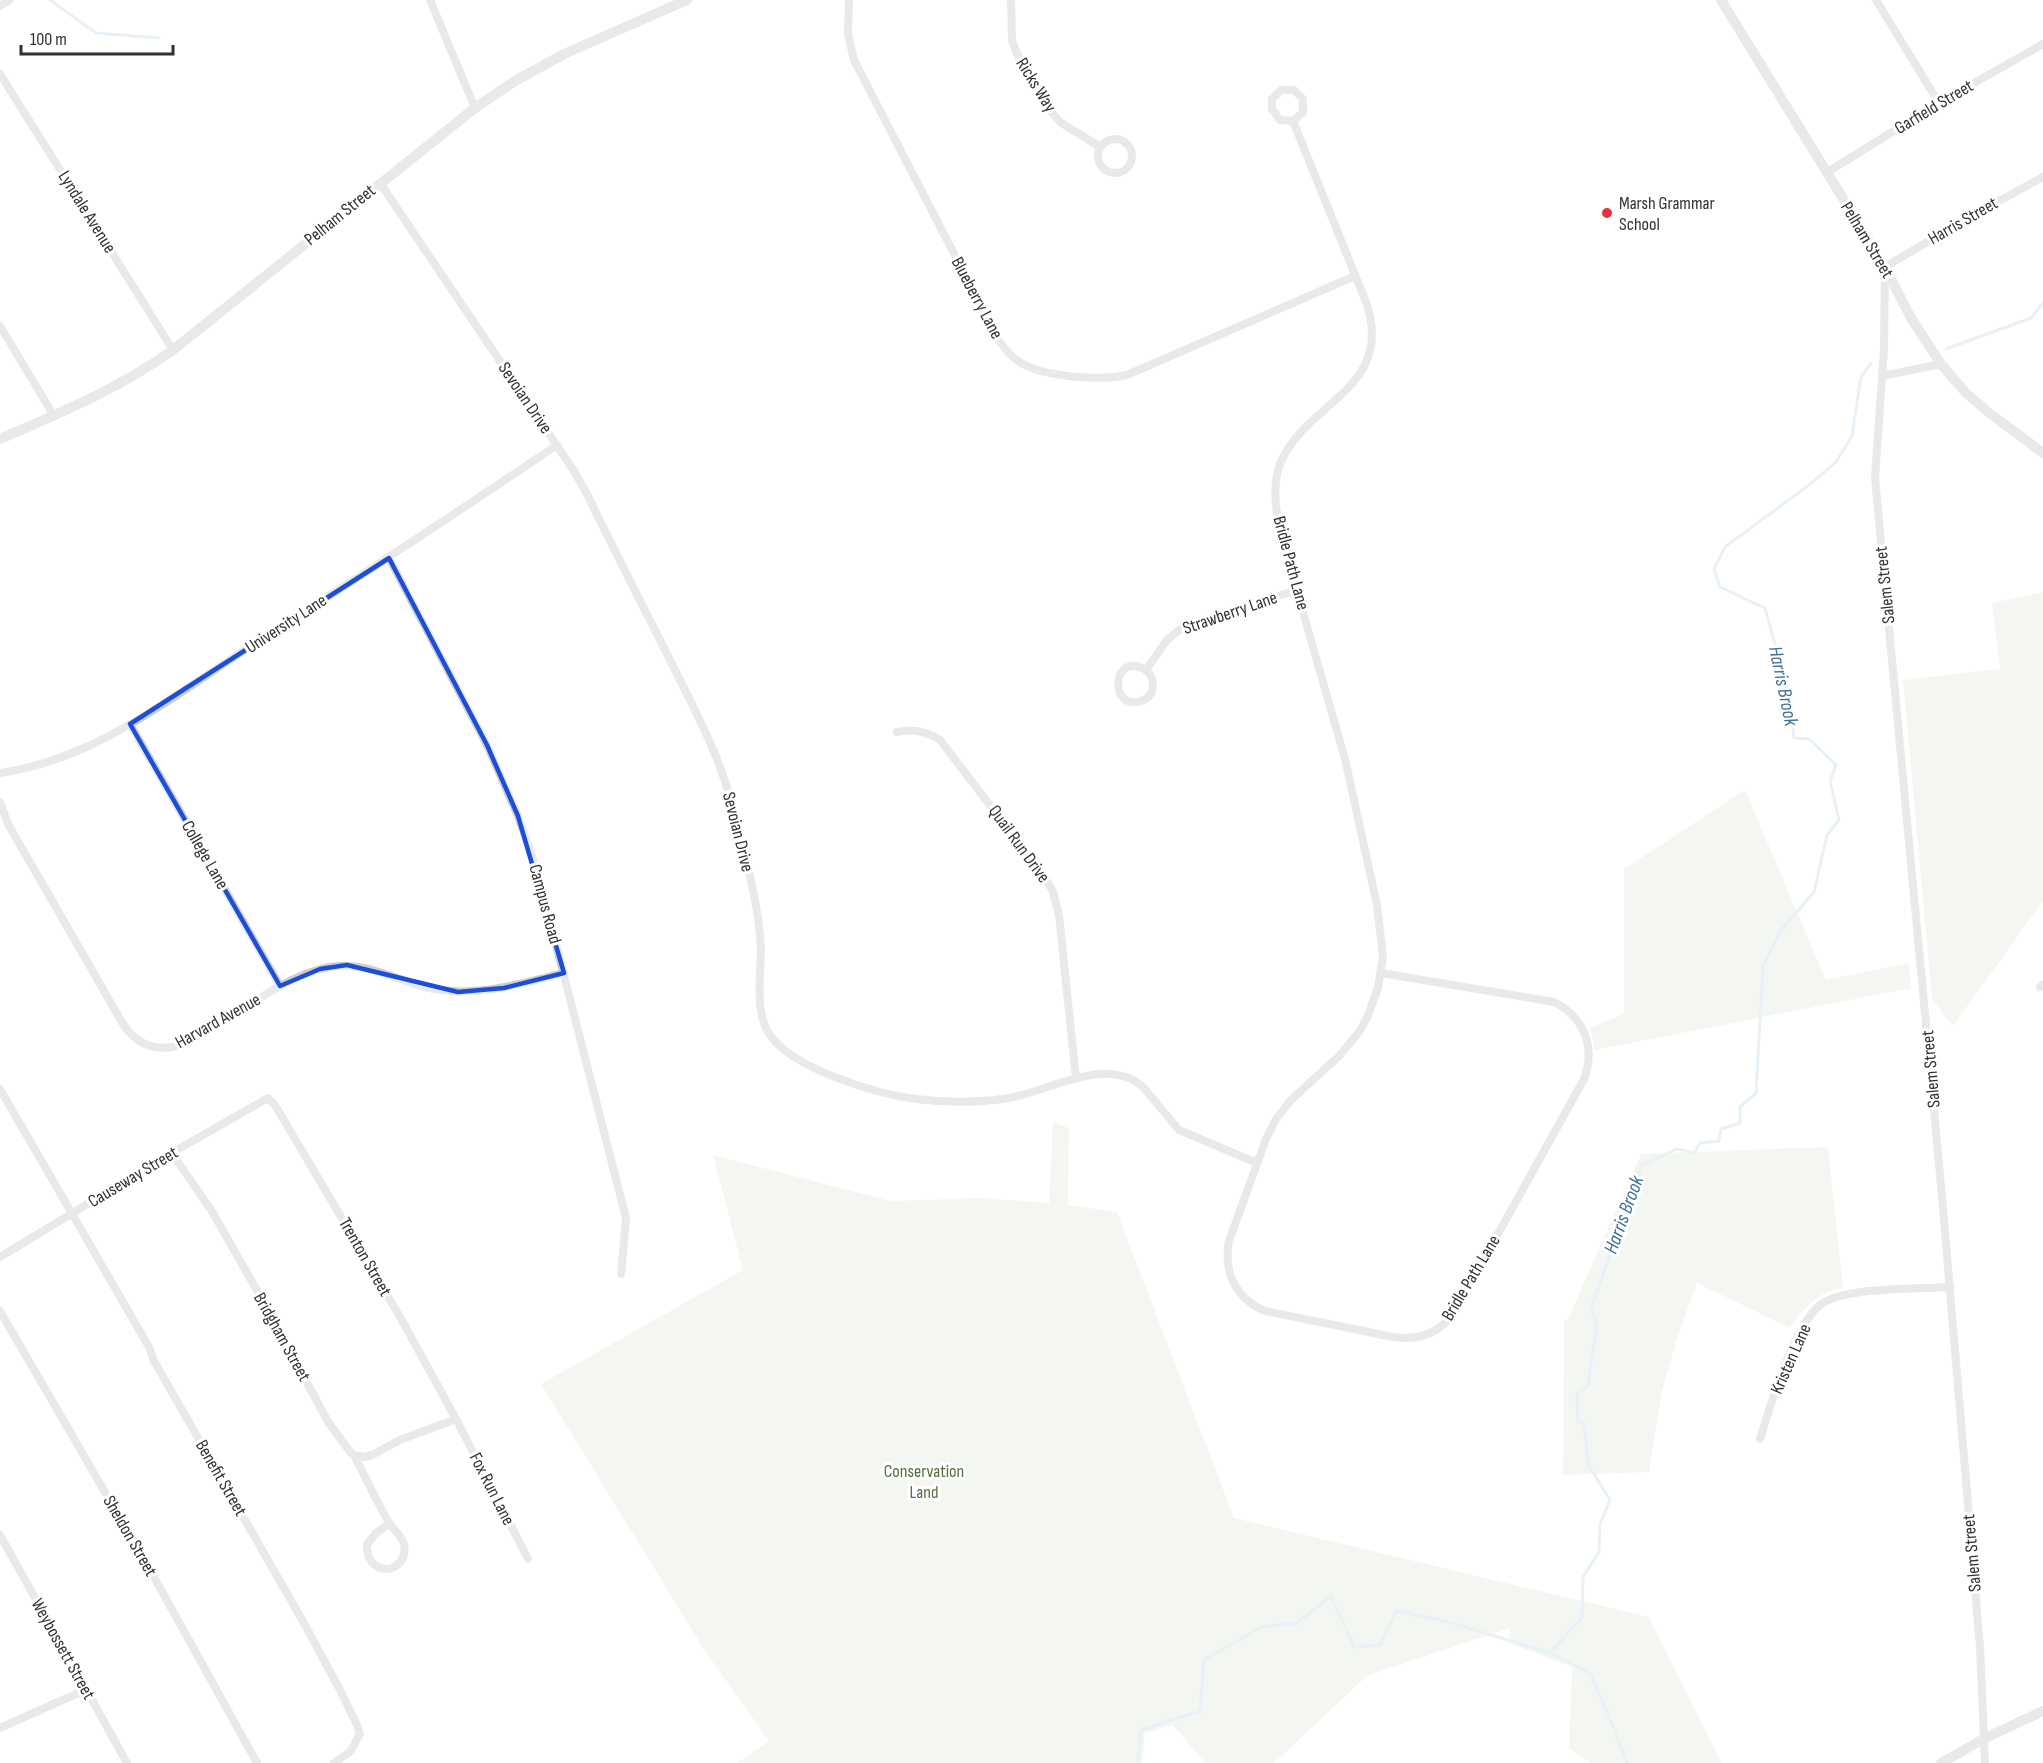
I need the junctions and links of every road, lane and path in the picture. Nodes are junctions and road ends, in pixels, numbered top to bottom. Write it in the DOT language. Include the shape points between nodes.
graph roads {
  1 [pos="9,0"];
  2 [pos="430,0"];
  3 [pos="687,0"];
  4 [pos="849,0"];
  5 [pos="1011,0"];
  6 [pos="1721,0"];
  7 [pos="1876,0"];
  8 [pos="0,6"];
  9 [pos="2043,44"];
  10 [pos="0,74"];
  11 [pos="1939,103"];
  12 [pos="475,108"];
  13 [pos="1293,121"];
  14 [pos="1100,147"];
  15 [pos="1826,173"];
  16 [pos="2043,177"];
  17 [pos="380,183"];
  18 [pos="1885,267"];
  19 [pos="1355,276"];
  20 [pos="0,326"];
  21 [pos="173,350"];
  22 [pos="1941,363"];
  23 [pos="1882,376"];
  24 [pos="54,416"];
  25 [pos="0,439"];
  26 [pos="557,445"];
  27 [pos="2043,453"];
  28 [pos="388,558"];
  29 [pos="1297,590"];
  30 [pos="1146,670"];
  31 [pos="130,724"];
  32 [pos="897,732"];
  33 [pos="0,773"];
  34 [pos="0,802"];
  35 [pos="564,973"];
  36 [pos="1381,973"];
  37 [pos="280,986"];
  38 [pos="1076,1079"];
  39 [pos="0,1089"];
  40 [pos="268,1098"];
  41 [pos="170,1154"];
  42 [pos="1257,1163"];
  43 [pos="72,1214"];
  44 [pos="0,1257"];
  45 [pos="621,1274"];
  46 [pos="1950,1287"];
  47 [pos="0,1311"];
  48 [pos="456,1419"];
  49 [pos="1760,1439"];
  50 [pos="354,1455"];
  51 [pos="390,1524"];
  52 [pos="0,1535"];
  53 [pos="528,1559"];
  54 [pos="85,1690"];
  55 [pos="2043,1711"];
  56 [pos="0,1728"];
  57 [pos="1985,1738"];
  58 [pos="127,1763"];
  59 [pos="257,1763"];
  60 [pos="334,1763"];
  61 [pos="1941,1763"];
  62 [pos="1985,1763"];
  1 -- 8 [label="street"];
  2 -- 12 [label="street"];
  3 -- 12 [label="street, Pelham Street" via="564,54"];
  4 -- 19 [label="street, Blueberry Lane" via="848,33 854,60 996,335 1009,354 1026,366 1097,379 1127,375"];
  5 -- 14 [label="street, Ricks Way" via="1012,41 1023,68 1060,122"];
  6 -- 15 [label="street, Pelham Street"];
  7 -- 11 [label="street"];
  9 -- 11 [label="street, Garfield Street"];
  10 -- 21 [label="street, Lyndale Avenue"];
  11 -- 15 [label="street, Garfield Street"];
  12 -- 17 [label="street, Pelham Street"];
  13 -- 13 [label="street" via="1303,112 1303,99 1297,91 1284,88 1274,96 1272,109 1280,120"];
  13 -- 19 [label="street, Bridle Path Lane"];
  14 -- 14 [label="street" via="1098,160 1107,171 1118,172 1130,164 1131,150 1125,142 1112,139"];
  15 -- 18 [label="street, Pelham Street"];
  16 -- 18 [label="street, Harris Street"];
  17 -- 21 [label="street, Pelham Street"];
  17 -- 26 [label="street, Sevoian Drive"];
  18 -- 22 [label="street, Pelham Street" via="1911,318"];
  18 -- 23 [label="street, Salem Street"];
  19 -- 29 [label="street, Bridle Path Lane" via="1371,322 1371,344 1365,364 1354,382 1292,444 1278,472 1277,512"];
  20 -- 24 [label="street"];
  21 -- 24 [label="street, Pelham Street" via="129,379"];
  22 -- 23 [label="street"];
  22 -- 27 [label="street, Pelham Street" via="1966,393"];
  23 -- 46 [label="street, Salem Street" via="1876,489"];
  24 -- 25 [label="street, Pelham Street"];
  26 -- 28 [label="street, University Lane"];
  26 -- 38 [label="street, Sevoian Drive" via="587,494 720,768 756,903 762,1018 774,1041 794,1056 841,1079 892,1095 932,1101 971,1103 1010,1098"];
  28 -- 31 [label="street, University Lane"];
  28 -- 35 [label="street, Campus Road" via="487,745 518,816 537,870"];
  29 -- 30 [label="street, Strawberry Lane" via="1184,626 1167,639"];
  29 -- 36 [label="street, Bridle Path Lane" via="1350,778 1380,922"];
  30 -- 30 [label="street" via="1132,666 1122,672 1118,686 1125,699 1137,702 1150,694 1153,679"];
  31 -- 33 [label="street, University Lane" via="64,757 25,770"];
  31 -- 37 [label="street, College Lane"];
  32 -- 38 [label="street, Quail Run Drive" via="914,730 940,740 1050,885 1059,915"];
  34 -- 37 [label="street, Harvard Avenue" via="8,824 117,1014 138,1041 160,1048 176,1047"];
  35 -- 37 [label="street, Harvard Avenue" via="504,988 458,992 427,988 378,970 347,965 320,969"];
  35 -- 45 [label="street, Campus Road" via="626,1218"];
  36 -- 42 [label="street, Bridle Path Lane" via="1359,1032 1282,1109"];
  36 -- 42 [label="street, Bridle Path Lane" via="1554,1002 1576,1018 1588,1043 1584,1079 1450,1318 1427,1335 1400,1338 1274,1314 1250,1303 1233,1284 1227,1258 1229,1241"];
  38 -- 42 [label="street, Sevoian Drive" via="1109,1074 1131,1079 1144,1088 1179,1130"];
  39 -- 43 [label="street, Benefit Street"];
  40 -- 41 [label="street, Causeway Street"];
  40 -- 48 [label="street, Trenton Street" via="399,1315"];
  41 -- 43 [label="street, Causeway Street"];
  41 -- 50 [label="street, Bridgham Street" via="213,1213 328,1422"];
  43 -- 44 [label="street, Causeway Street"];
  43 -- 60 [label="street, Benefit Street" via="340,1689 359,1733 355,1746"];
  46 -- 49 [label="street, Kristen Lane" via="1850,1294 1817,1308 1785,1366"];
  46 -- 57 [label="street, Salem Street"];
  47 -- 59 [label="street, Sheldon Street"];
  48 -- 50 [label="street" via="372,1455"];
  48 -- 53 [label="street, Fox Run Lane"];
  50 -- 51 [label="street, Bridgham Street"];
  51 -- 51 [label="street, Bridgham Street" via="404,1545 405,1554 394,1567 379,1568 368,1557 367,1545"];
  52 -- 54 [label="street, Weybossett Street"];
  54 -- 56 [label="street"];
  54 -- 58 [label="street, Weybossett Street"];
  55 -- 57 [label="street"];
  57 -- 61 [label="street"];
  57 -- 62 [label="street, Salem Street"];
}
